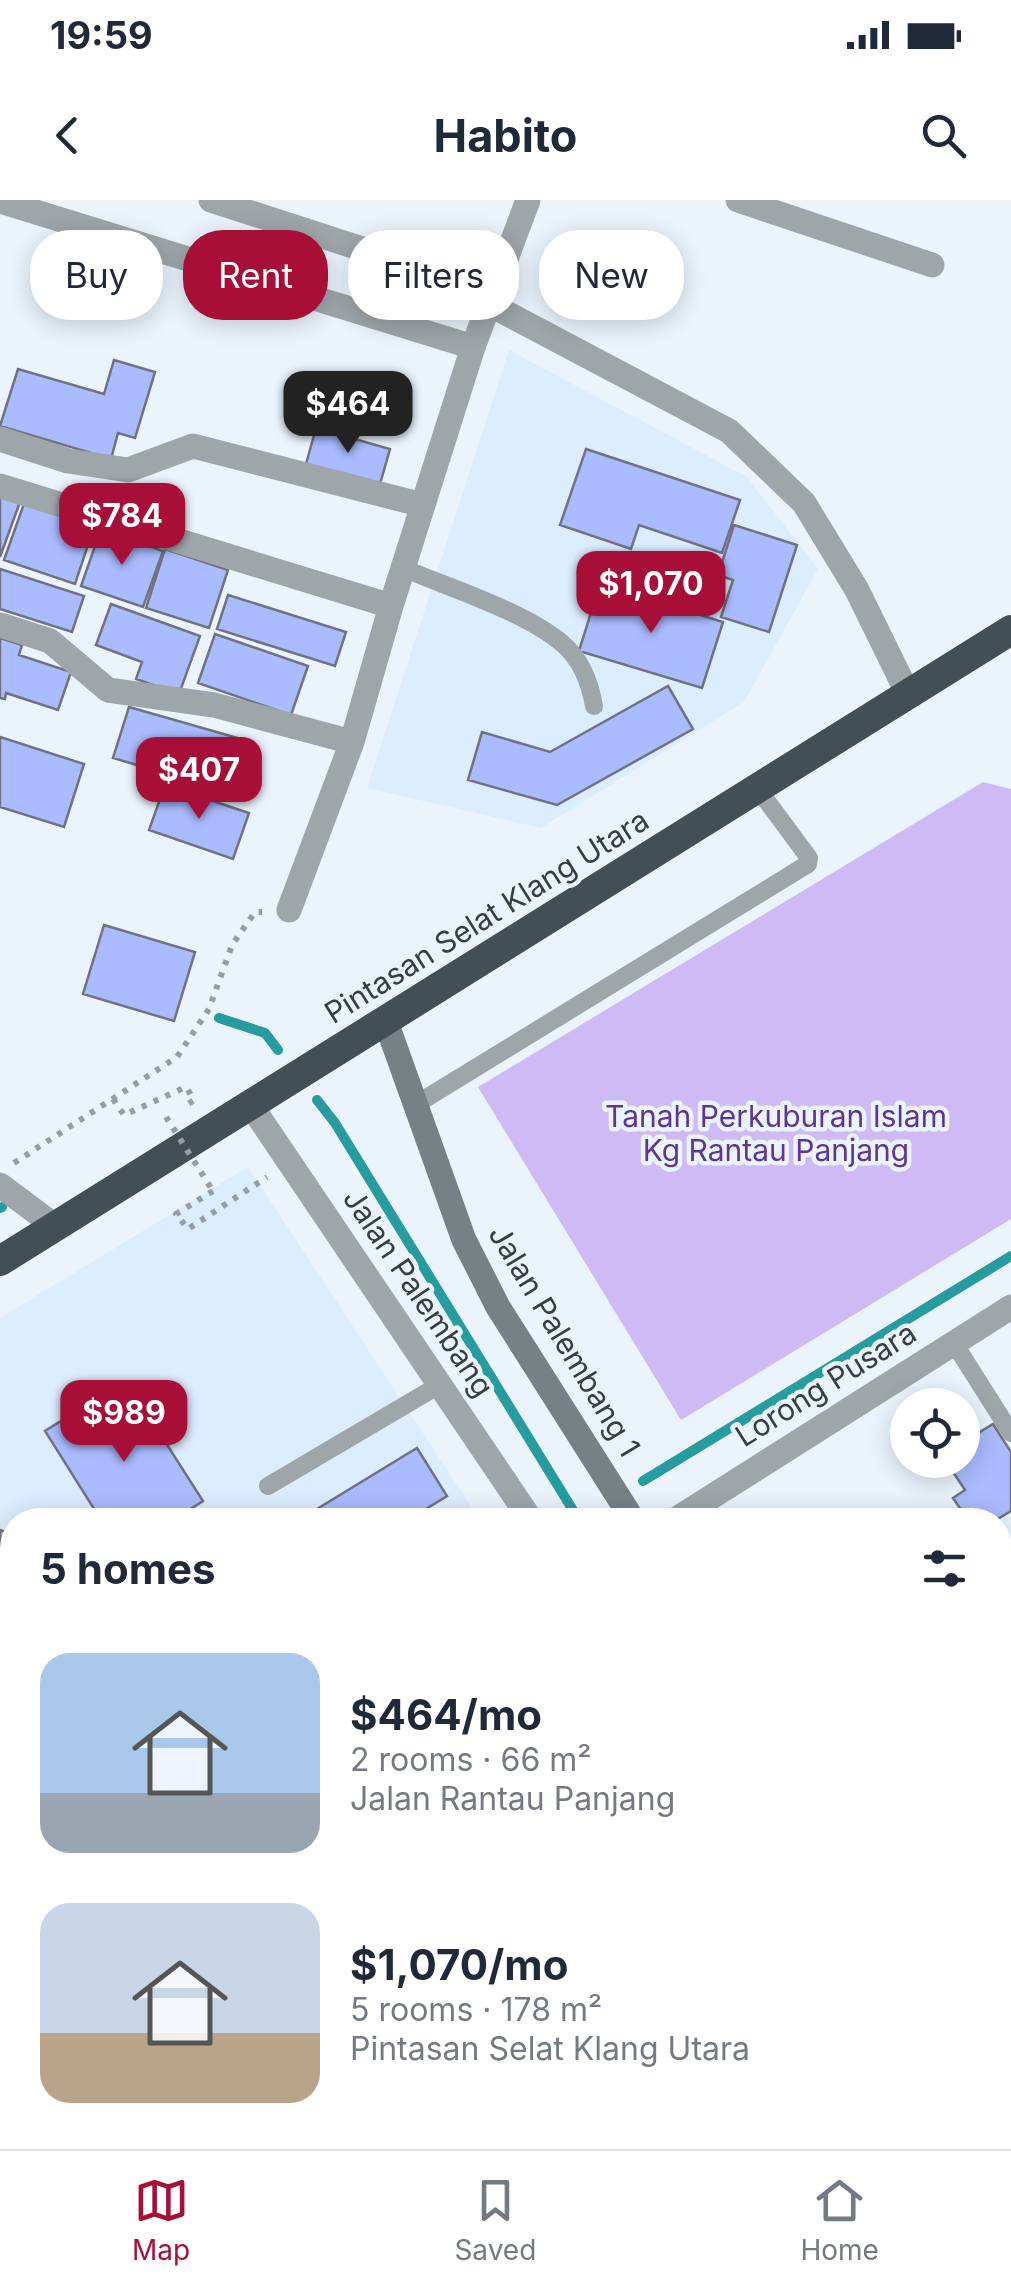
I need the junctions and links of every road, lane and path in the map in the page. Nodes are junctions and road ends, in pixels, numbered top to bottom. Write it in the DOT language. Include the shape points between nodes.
graph roads {
  1 [pos="211,200"];
  2 [pos="528,200"];
  3 [pos="738,200"];
  4 [pos="0,201"];
  5 [pos="517,230"];
  6 [pos="348,248"];
  7 [pos="932,265"];
  8 [pos="519,314"];
  9 [pos="484,320"];
  10 [pos="473,347"];
  11 [pos="0,439"];
  12 [pos="0,486"];
  13 [pos="424,505"];
  14 [pos="403,568"];
  15 [pos="391,606"];
  16 [pos="0,625"];
  17 [pos="1011,630"];
  18 [pos="908,694"];
  19 [pos="594,706"];
  20 [pos="352,742"];
  21 [pos="758,789"];
  22 [pos="289,910"];
  23 [pos="386,1022"];
  24 [pos="114,1099"];
  25 [pos="250,1104"];
  26 [pos="415,1105"];
  27 [pos="290,1163"];
  28 [pos="0,1172"];
  29 [pos="0,1185"];
  30 [pos="56,1227"];
  31 [pos="0,1261"];
  32 [pos="1011,1306"];
  33 [pos="954,1343"];
  34 [pos="441,1384"];
  35 [pos="1011,1433"];
  36 [pos="268,1486"];
  37 [pos="523,1508"];
  38 [pos="625,1508"];
  39 [pos="694,1508"];
  1 -- 6 [label="street"];
  2 -- 5 [label="street"];
  3 -- 7 [label="street"];
  4 -- 10 [label="street"];
  8 -- 18 [label="street" via="729,431 804,503"];
  9 -- 10 [label="street"];
  10 -- 13 [label="street"];
  11 -- 13 [label="street" via="68,461 128,470 193,446"];
  12 -- 15 [label="street"];
  13 -- 14 [label="street"];
  14 -- 15 [label="street"];
  14 -- 19 [label="lane" via="530,623 565,646 589,680"];
  15 -- 20 [label="street"];
  16 -- 20 [label="street" via="50,642 108,690 214,705"];
  17 -- 18 [label="highway, Pintasan Selat Klang Utara"];
  18 -- 21 [label="highway, Pintasan Selat Klang Utara"];
  20 -- 22 [label="street"];
  21 -- 23 [label="highway, Pintasan Selat Klang Utara"];
  21 -- 26 [label="lane" via="808,864"];
  22 -- 24 [label="path" via="255,912 246,921 209,1009 177,1057"];
  23 -- 25 [label="highway, Pintasan Selat Klang Utara"];
  23 -- 26 [label="street, Jalan Palembang 1"];
  24 -- 27 [label="path, bridge" via="124,1115 186,1087 194,1100 166,1117 213,1191 176,1214 188,1229"];
  24 -- 28 [label="path"];
  25 -- 27 [label="street, Jalan Palembang"];
  25 -- 30 [label="highway, Pintasan Selat Klang Utara"];
  26 -- 38 [label="street, Jalan Palembang 1" via="464,1240 498,1307"];
  27 -- 34 [label="street, Jalan Palembang"];
  29 -- 30 [label="street"];
  30 -- 31 [label="highway, Pintasan Selat Klang Utara"];
  32 -- 33 [label="street, Lorong Pusara"];
  33 -- 35 [label="lane"];
  33 -- 39 [label="street, Lorong Pusara"];
  34 -- 36 [label="lane"];
  34 -- 37 [label="street, Jalan Palembang"];
}
